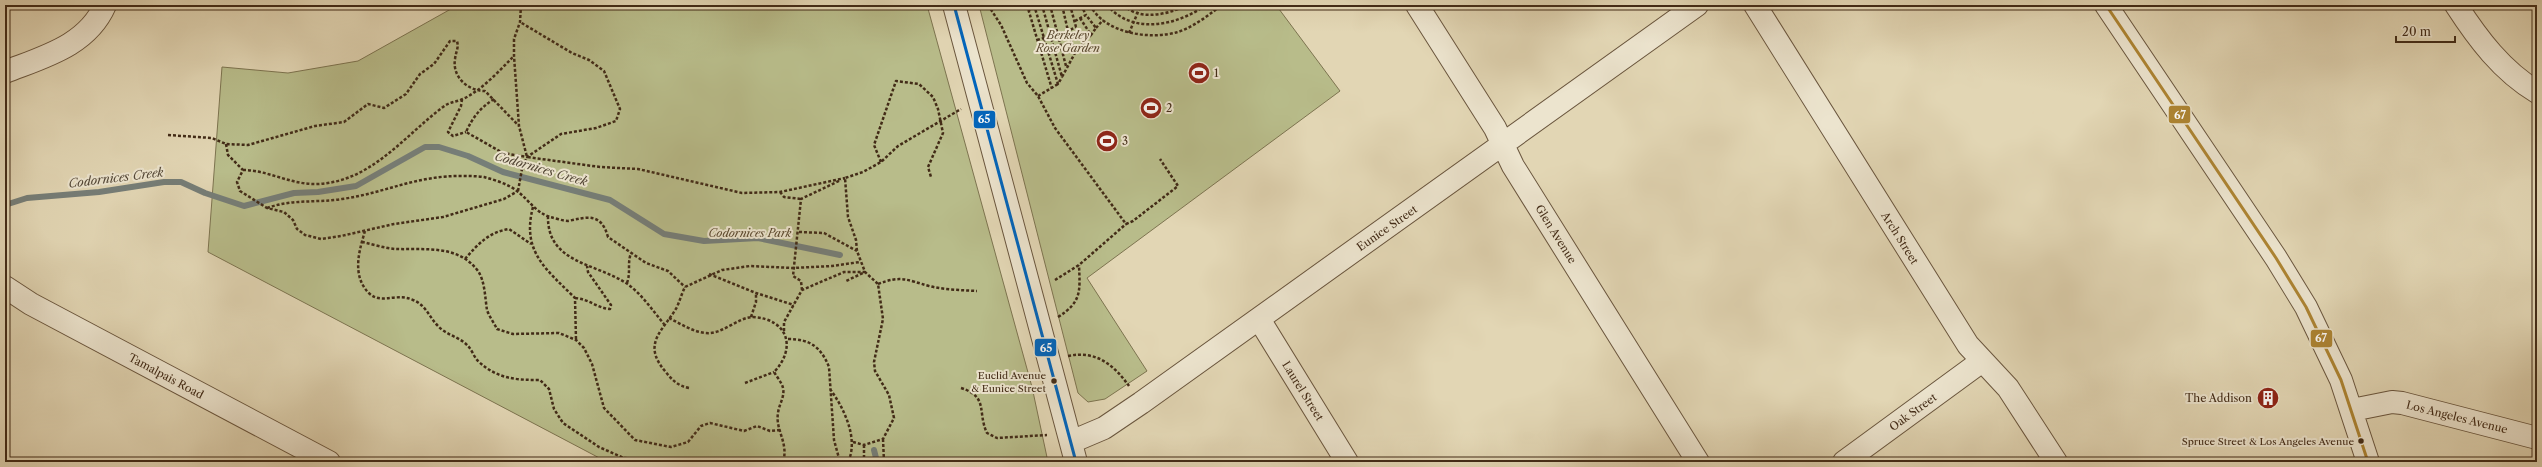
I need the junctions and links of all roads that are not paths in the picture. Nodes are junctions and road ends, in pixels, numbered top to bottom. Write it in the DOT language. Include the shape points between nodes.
graph roads {
  1 [pos="104,5"];
  2 [pos="954,5"];
  3 [pos="1417,5"];
  4 [pos="1697,5"];
  5 [pos="1755,5"];
  6 [pos="2106,5"];
  7 [pos="2456,5"];
  8 [pos="5,72"];
  9 [pos="2537,92"];
  10 [pos="1504,145"];
  11 [pos="5,287"];
  12 [pos="1259,320"];
  13 [pos="1982,361"];
  14 [pos="2352,410"];
  15 [pos="2537,438"];
  16 [pos="1073,452"];
  17 [pos="329,462"];
  18 [pos="1347,462"];
  19 [pos="1698,462"];
  20 [pos="1844,462"];
  21 [pos="2056,462"];
  22 [pos="2368,462"];
  1 -- 8 [label="street" via="89,30 78,40 63,49"];
  2 -- 16 [label="street"];
  3 -- 10 [label="street, Glen Avenue"];
  4 -- 10 [label="street, Eunice Street"];
  5 -- 13 [label="street, Arch Street" via="1968,345"];
  6 -- 14 [label="street" via="2284,270 2325,344"];
  7 -- 9 [label="street" via="2474,34 2507,71"];
  10 -- 12 [label="street, Eunice Street"];
  10 -- 19 [label="street, Glen Avenue" via="1513,166"];
  11 -- 17 [label="street, Tamalpais Road" via="31,304"];
  12 -- 16 [label="street, Eunice Street"];
  12 -- 18 [label="street, Laurel Street"];
  13 -- 20 [label="street, Oak Street"];
  13 -- 21 [label="street, Arch Street" via="2008,388"];
  14 -- 15 [label="street, Los Angeles Avenue" via="2386,403 2402,403"];
  14 -- 22 [label="street"];
}
